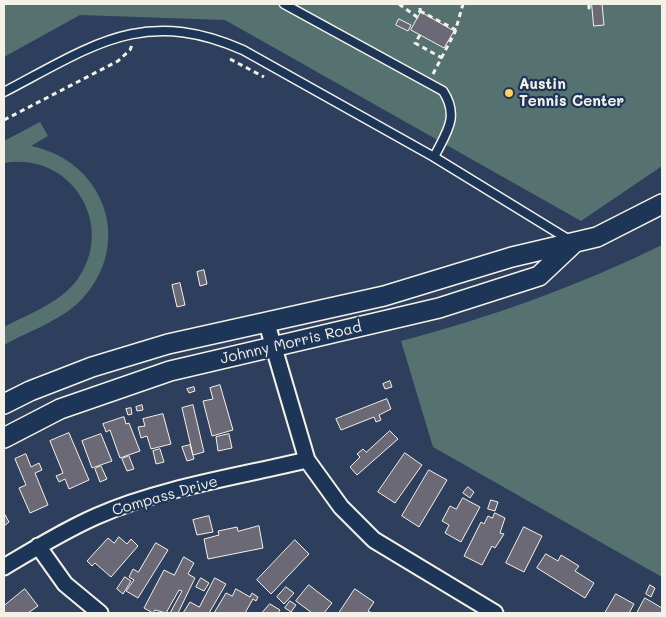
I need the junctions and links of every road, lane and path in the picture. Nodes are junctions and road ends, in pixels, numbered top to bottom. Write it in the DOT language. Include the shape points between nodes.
graph roads {
  1 [pos="284,4"];
  2 [pos="399,4"];
  3 [pos="420,4"];
  4 [pos="463,4"];
  5 [pos="420,11"];
  6 [pos="456,30"];
  7 [pos="420,35"];
  8 [pos="137,44"];
  9 [pos="221,54"];
  10 [pos="442,58"];
  11 [pos="265,77"];
  12 [pos="427,83"];
  13 [pos="4,92"];
  14 [pos="4,120"];
  15 [pos="434,157"];
  16 [pos="662,204"];
  17 [pos="574,243"];
  18 [pos="267,324"];
  19 [pos="275,348"];
  20 [pos="4,404"];
  21 [pos="4,438"];
  22 [pos="307,460"];
  23 [pos="38,546"];
  24 [pos="4,567"];
  25 [pos="100,613"];
  26 [pos="495,613"];
  1 -- 12 [label="lane"];
  2 -- 5 [label="path" via="417,17"];
  3 -- 5 [label="path"];
  4 -- 6 [label="path"];
  5 -- 6 [label="path"];
  6 -- 10 [label="path"];
  7 -- 10 [label="path" via="415,43"];
  8 -- 14 [label="path" via="132,45 118,61"];
  9 -- 11 [label="path"];
  10 -- 12 [label="path"];
  12 -- 15 [label="lane" via="443,91 450,102 452,119"];
  13 -- 15 [label="lane" via="108,39 159,30 193,32 244,50"];
  15 -- 17 [label="lane"];
  16 -- 17 [label="street, Johnny Morris Road" via="597,237"];
  17 -- 18 [label="street, Johnny Morris Road" via="512,257 384,296"];
  17 -- 19 [label="street, Johnny Morris Road" via="539,276 438,308"];
  18 -- 19 [label="street"];
  18 -- 20 [label="street, Johnny Morris Road" via="168,344 92,367"];
  19 -- 21 [label="street, Johnny Morris Road" via="170,371 60,409"];
  19 -- 22 [label="street"];
  22 -- 23 [label="street, Compass Drive" via="158,495 98,515"];
  22 -- 26 [label="street" via="340,507 374,540"];
  23 -- 24 [label="street, Compass Drive"];
  23 -- 25 [label="street" via="66,584"];
}
